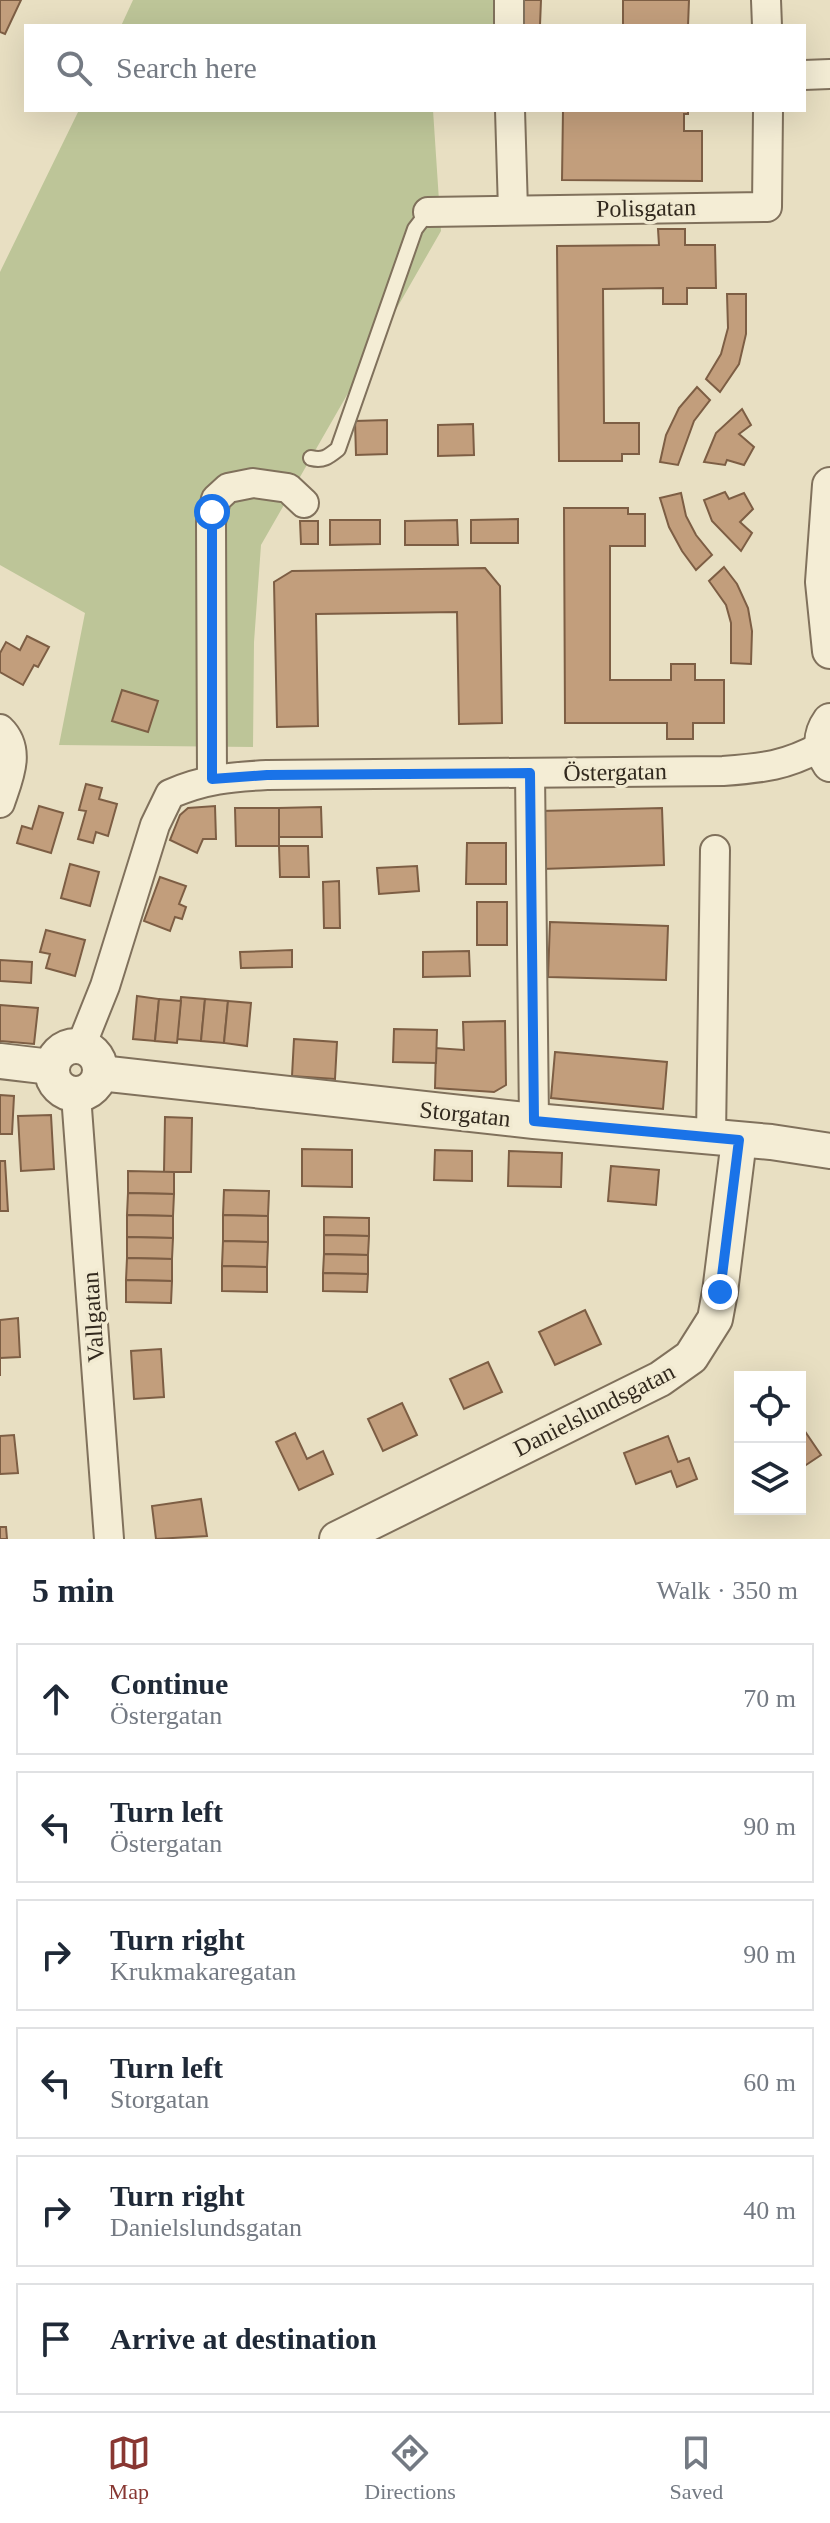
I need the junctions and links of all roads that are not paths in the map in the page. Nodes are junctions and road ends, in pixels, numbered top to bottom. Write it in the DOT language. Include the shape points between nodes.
graph roads {
  1 [pos="509,0"];
  2 [pos="766,0"];
  3 [pos="509,24"];
  4 [pos="767,24"];
  5 [pos="830,74"];
  6 [pos="806,75"];
  7 [pos="510,112"];
  8 [pos="768,112"];
  9 [pos="513,210"];
  10 [pos="428,212"];
  11 [pos="311,458"];
  12 [pos="830,485"];
  13 [pos="304,503"];
  14 [pos="830,651"];
  15 [pos="0,729"];
  16 [pos="827,743"];
  17 [pos="530,773"];
  18 [pos="212,779"];
  19 [pos="180,790"];
  20 [pos="0,803"];
  21 [pos="715,850"];
  22 [pos="0,1061"];
  23 [pos="86,1071"];
  24 [pos="534,1121"];
  25 [pos="725,1139"];
  26 [pos="830,1151"];
  27 [pos="109,1539"];
  28 [pos="337,1539"];
  1 -- 3 [label="street"];
  2 -- 4 [label="street"];
  5 -- 6 [label="street"];
  7 -- 9 [label="street"];
  8 -- 9 [label="street, Polisgatan" via="767,207"];
  9 -- 10 [label="street, Polisgatan"];
  10 -- 11 [label="lane" via="415,229 338,449 320,460"];
  12 -- 14 [label="street" via="823,582"];
  13 -- 18 [label="street" via="288,488 253,483 228,488 216,499 211,522"];
  15 -- 20 [label="street" via="10,741 12,758"];
  16 -- 17 [label="street, Östergatan" via="770,767"];
  17 -- 18 [label="street, Östergatan"];
  17 -- 24 [label="street"];
  18 -- 19 [label="street, Östergatan"];
  19 -- 23 [label="street, Vallgatan" via="170,794 155,825 105,986"];
  21 -- 25 [label="street"];
  22 -- 23 [label="street" via="51,1067 56,1054 68,1047"];
  23 -- 24 [label="street, Storgatan"];
  23 -- 27 [label="street, Vallgatan"];
  24 -- 25 [label="street, Storgatan"];
  25 -- 26 [label="street, Storgatan"];
  25 -- 28 [label="street, Danielslundsgatan" via="720,1292 715,1319 691,1357 660,1379"];
}
